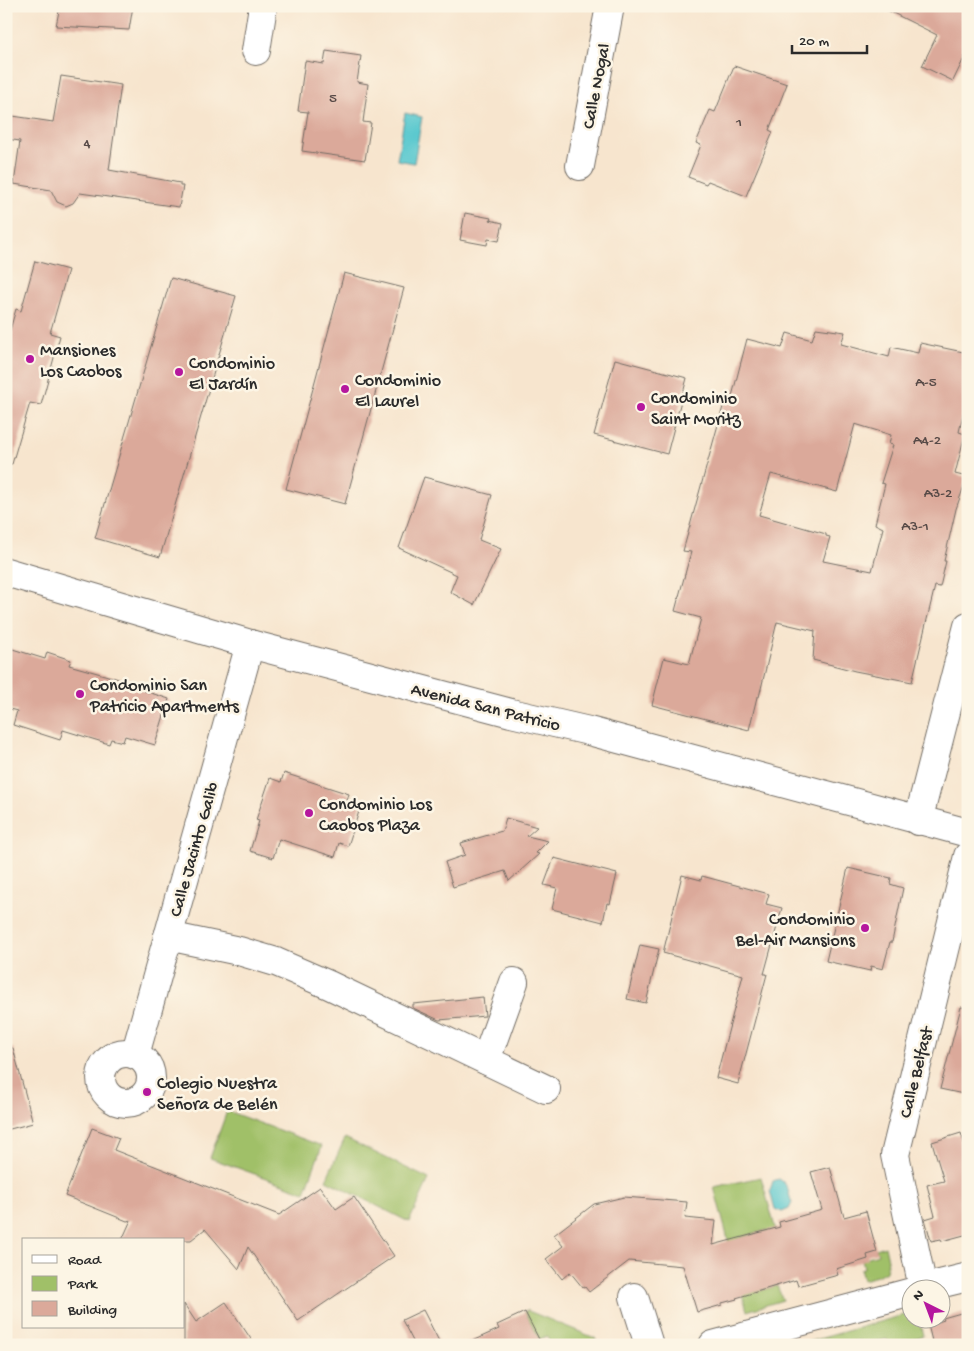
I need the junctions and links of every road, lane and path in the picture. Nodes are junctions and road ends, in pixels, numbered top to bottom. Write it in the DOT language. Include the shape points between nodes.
graph roads {
  1 [pos="263,6"];
  2 [pos="610,6"];
  3 [pos="256,51"];
  4 [pos="580,166"];
  5 [pos="6,572"];
  6 [pos="968,626"];
  7 [pos="250,644"];
  8 [pos="918,821"];
  9 [pos="968,833"];
  10 [pos="968,856"];
  11 [pos="168,936"];
  12 [pos="514,982"];
  13 [pos="135,1055"];
  14 [pos="486,1060"];
  15 [pos="546,1089"];
  16 [pos="968,1277"];
  17 [pos="921,1278"];
  18 [pos="952,1281"];
  19 [pos="902,1295"];
  20 [pos="634,1297"];
  21 [pos="649,1345"];
  22 [pos="713,1345"];
  1 -- 3 [label="street"];
  2 -- 4 [label="street, Calle Nogal"];
  5 -- 7 [label="street, Avenida San Patricio"];
  6 -- 8 [label="street"];
  7 -- 8 [label="street, Avenida San Patricio" via="589,731"];
  7 -- 11 [label="street, Calle Jacinto Galib"];
  8 -- 9 [label="street, Avenida San Patricio"];
  10 -- 17 [label="street, Calle Belfast" via="895,1155"];
  11 -- 13 [label="street, Calle Jacinto Galib"];
  11 -- 14 [label="street" via="276,962"];
  12 -- 14 [label="street"];
  14 -- 15 [label="street"];
  16 -- 18 [label="street"];
  19 -- 22 [label="street"];
  20 -- 21 [label="street"];
}
